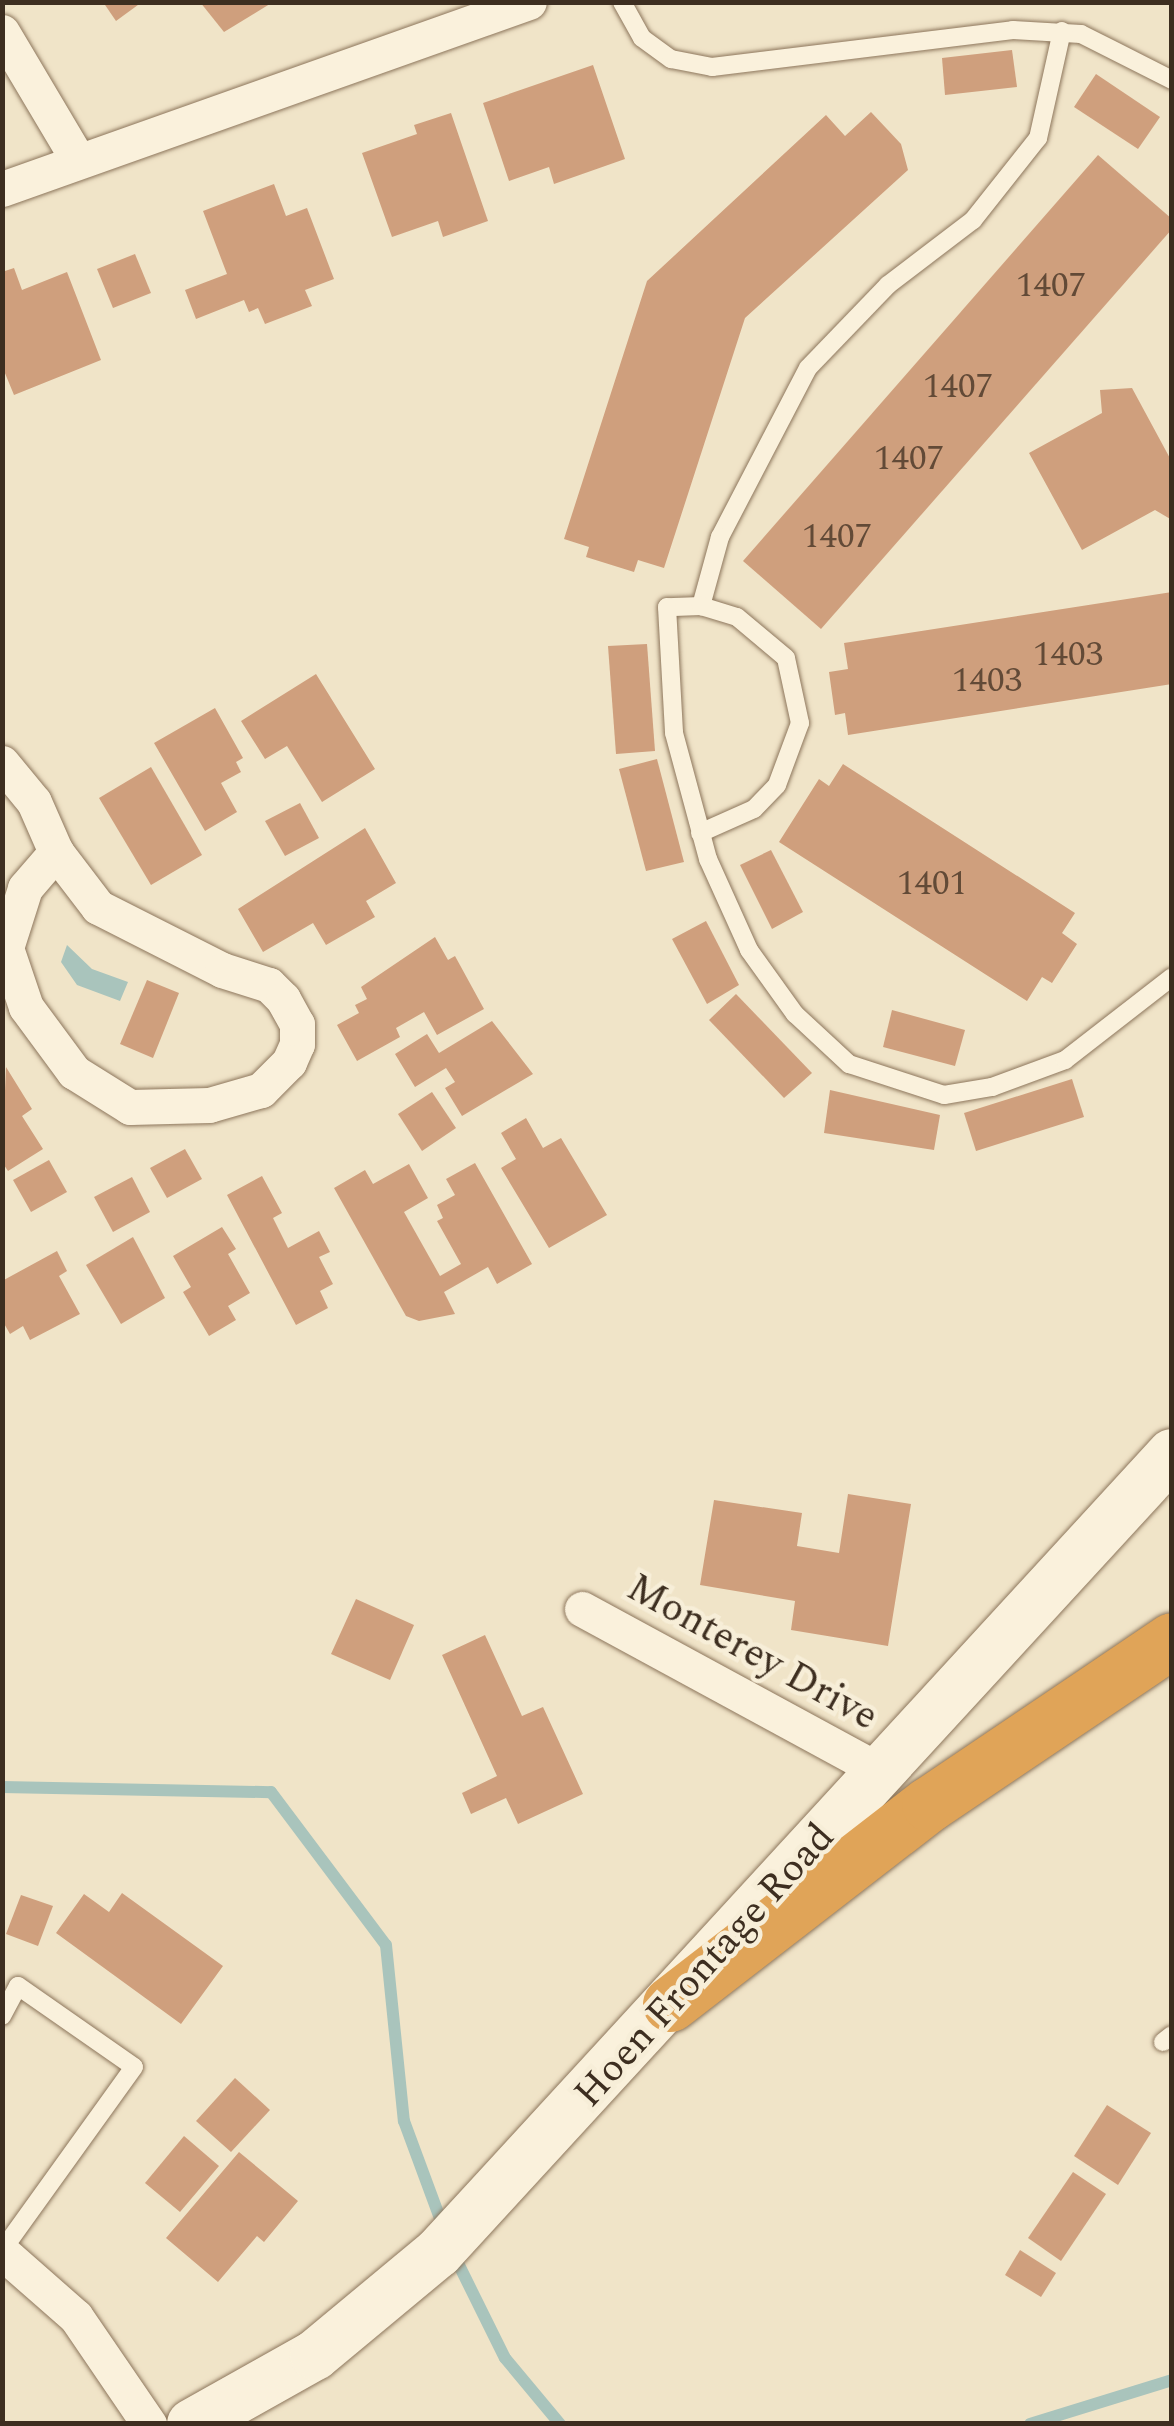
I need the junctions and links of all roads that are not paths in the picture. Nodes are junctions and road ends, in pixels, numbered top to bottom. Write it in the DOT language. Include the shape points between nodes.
graph roads {
  1 [pos="529,2"];
  2 [pos="622,2"];
  3 [pos="1062,31"];
  4 [pos="2,32"];
  5 [pos="1172,80"];
  6 [pos="78,160"];
  7 [pos="2,189"];
  8 [pos="701,606"];
  9 [pos="2,763"];
  10 [pos="700,833"];
  11 [pos="56,852"];
  12 [pos="1172,976"];
  13 [pos="1172,1454"];
  14 [pos="582,1609"];
  15 [pos="1172,1640"];
  16 [pos="882,1772"];
  17 [pos="670,2004"];
  18 [pos="2,2016"];
  19 [pos="2,2252"];
  20 [pos="149,2424"];
  21 [pos="192,2424"];
  1 -- 6 [label="street"];
  2 -- 3 [label="lane" via="642,38 672,58 712,66 869,44"];
  3 -- 5 [label="lane" via="1124,53"];
  3 -- 8 [label="lane" via="1038,138 972,220 888,285 808,368 720,537"];
  4 -- 6 [label="street"];
  6 -- 7 [label="street"];
  8 -- 10 [label="lane" via="666,607 674,734"];
  8 -- 10 [label="lane" via="736,617 786,658 800,723 777,785 754,809"];
  9 -- 11 [label="street" via="34,802"];
  10 -- 12 [label="lane" via="750,950 795,1014 849,1064 944,1095 992,1087 1065,1060"];
  11 -- 11 [label="street" via="25,888 6,948 26,1007 74,1072 130,1107 210,1105 261,1090 289,1062 296,1044 297,1024 283,999 269,985 222,970 98,907"];
  13 -- 16 [label="street, Hoen Frontage Road"];
  14 -- 16 [label="street, Monterey Drive"];
  15 -- 17 [label="highway" via="929,1804"];
  16 -- 17 [label="street, Hoen Frontage Road"];
  17 -- 21 [label="street, Hoen Frontage Road" via="504,2186 376,2310 287,2373"];
  18 -- 19 [label="lane" via="18,1986 134,2067"];
  19 -- 20 [label="street" via="76,2317"];
}
